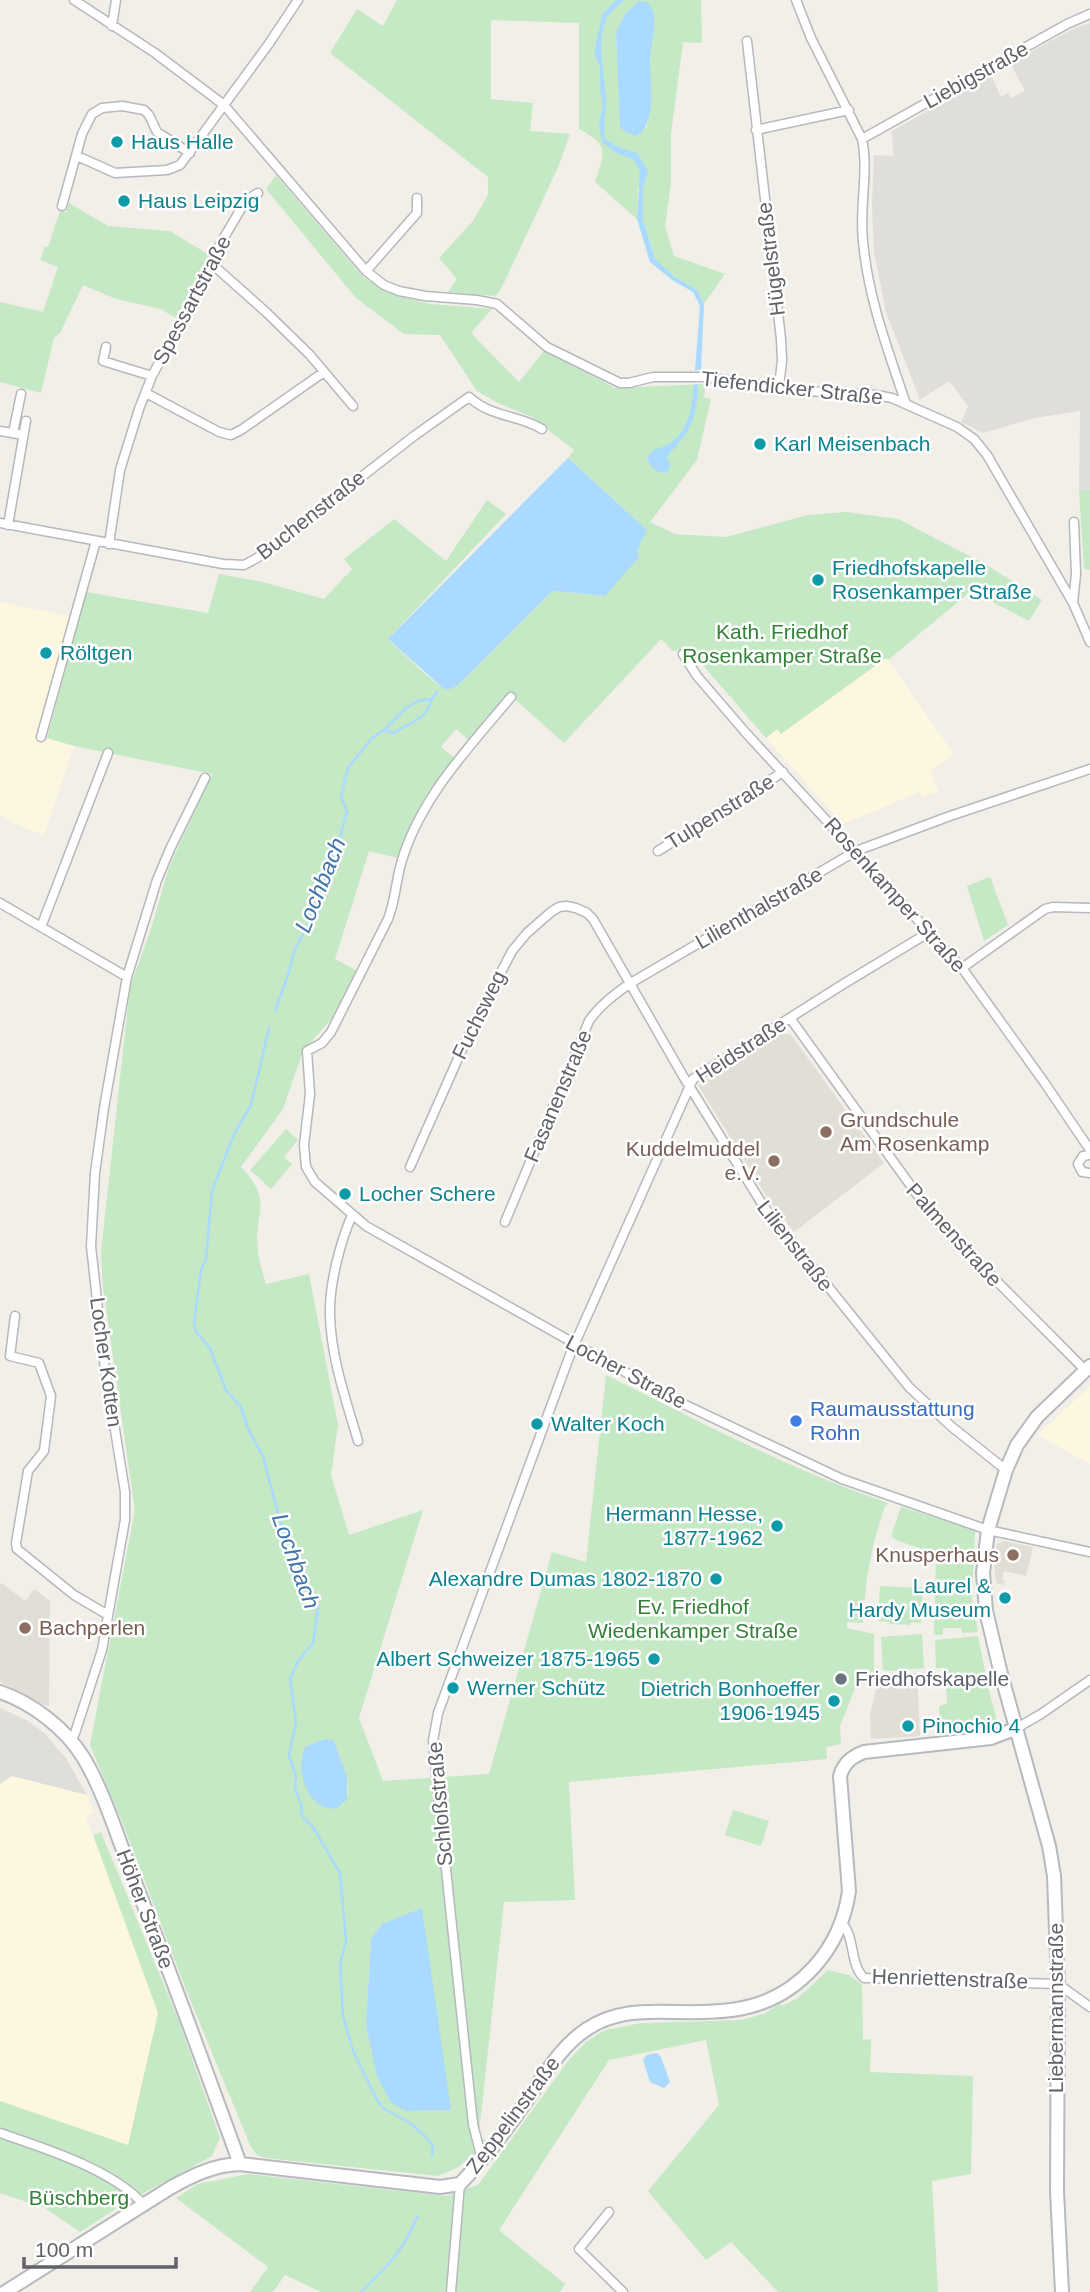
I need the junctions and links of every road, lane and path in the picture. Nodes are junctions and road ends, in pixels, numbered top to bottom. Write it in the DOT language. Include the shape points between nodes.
graph roads {
  1 [pos="74,0"];
  2 [pos="116,0"];
  3 [pos="298,0"];
  4 [pos="796,0"];
  5 [pos="1090,14"];
  6 [pos="112,26"];
  7 [pos="747,41"];
  8 [pos="225,105"];
  9 [pos="849,110"];
  10 [pos="756,130"];
  11 [pos="862,139"];
  12 [pos="190,153"];
  13 [pos="77,156"];
  14 [pos="258,193"];
  15 [pos="417,198"];
  16 [pos="62,206"];
  17 [pos="212,264"];
  18 [pos="366,271"];
  19 [pos="106,347"];
  20 [pos="324,372"];
  21 [pos="152,376"];
  22 [pos="779,387"];
  23 [pos="146,393"];
  24 [pos="21,394"];
  25 [pos="906,404"];
  26 [pos="353,406"];
  27 [pos="26,421"];
  28 [pos="542,429"];
  29 [pos="0,430"];
  30 [pos="13,433"];
  31 [pos="24,435"];
  32 [pos="1074,522"];
  33 [pos="4,524"];
  34 [pos="96,541"];
  35 [pos="109,544"];
  36 [pos="1073,603"];
  37 [pos="1090,642"];
  38 [pos="684,654"];
  39 [pos="511,697"];
  40 [pos="41,737"];
  41 [pos="108,753"];
  42 [pos="1090,769"];
  43 [pos="783,772"];
  44 [pos="205,778"];
  45 [pos="856,851"];
  46 [pos="658,852"];
  47 [pos="0,903"];
  48 [pos="1090,908"];
  49 [pos="587,913"];
  50 [pos="41,927"];
  51 [pos="928,933"];
  52 [pos="962,968"];
  53 [pos="127,977"];
  54 [pos="629,984"];
  55 [pos="790,1018"];
  56 [pos="689,1085"];
  57 [pos="1090,1152"];
  58 [pos="410,1167"];
  59 [pos="1090,1173"];
  60 [pos="352,1215"];
  61 [pos="505,1222"];
  62 [pos="15,1316"];
  63 [pos="575,1345"];
  64 [pos="1088,1368"];
  65 [pos="358,1441"];
  66 [pos="1006,1470"];
  67 [pos="988,1530"];
  68 [pos="1090,1552"];
  69 [pos="108,1615"];
  70 [pos="1090,1680"];
  71 [pos="0,1692"];
  72 [pos="1015,1729"];
  73 [pos="71,1742"];
  74 [pos="842,1922"];
  75 [pos="1058,1984"];
  76 [pos="1090,2007"];
  77 [pos="0,2133"];
  78 [pos="482,2160"];
  79 [pos="240,2164"];
  80 [pos="460,2184"];
  81 [pos="143,2204"];
  82 [pos="609,2212"];
  83 [pos="5,2292"];
  84 [pos="451,2292"];
  85 [pos="623,2292"];
  86 [pos="1062,2292"];
  1 -- 6 [label="street, Tiefendicker Straße"];
  2 -- 6 [label="street"];
  3 -- 8 [label="street"];
  4 -- 9 [label="street"];
  5 -- 11 [label="street, Liebigstraße"];
  6 -- 8 [label="street, Tiefendicker Straße"];
  7 -- 10 [label="street, Hügelstraße"];
  8 -- 12 [label="street"];
  8 -- 18 [label="street, Tiefendicker Straße"];
  9 -- 10 [label="street"];
  9 -- 11 [label="street"];
  10 -- 22 [label="street, Hügelstraße" via="781,339"];
  11 -- 25 [label="street" via="861,220 869,286"];
  12 -- 13 [label="street" via="175,167 127,173 116,173"];
  12 -- 13 [label="street" via="157,132 144,110 121,106 102,107 92,114"];
  13 -- 16 [label="street"];
  14 -- 17 [label="street, Spessartstraße" via="246,200"];
  15 -- 18 [label="street" via="417,214"];
  17 -- 20 [label="street"];
  17 -- 21 [label="street, Spessartstraße"];
  18 -- 22 [label="street, Tiefendicker Straße" via="399,291 497,304 547,347 620,383 653,377 705,377"];
  19 -- 21 [label="street, Spessartstraße" via="103,361"];
  20 -- 23 [label="street" via="231,435"];
  20 -- 26 [label="street"];
  21 -- 23 [label="street, Spessartstraße"];
  22 -- 25 [label="street, Tiefendicker Straße" via="876,395"];
  23 -- 35 [label="street, Spessartstraße" via="123,455"];
  24 -- 30 [label="street"];
  25 -- 36 [label="street, Tiefendicker Straße" via="957,426 980,447"];
  27 -- 31 [label="street, Buchenstraße"];
  28 -- 35 [label="street, Buchenstraße" via="487,411 469,397 248,564 223,564"];
  29 -- 30 [label="street"];
  30 -- 31 [label="street"];
  31 -- 33 [label="street, Buchenstraße"];
  32 -- 36 [label="street, Tiefendicker Straße"];
  33 -- 34 [label="street, Buchenstraße"];
  34 -- 35 [label="street, Buchenstraße"];
  34 -- 40 [label="street"];
  36 -- 37 [label="street, Tiefendicker Straße"];
  38 -- 43 [label="street, Rosenkamper Straße" via="697,676"];
  39 -- 60 [label="street, Locher Straße" via="435,790 402,859 388,919 331,1032 307,1051 306,1167 315,1182"];
  41 -- 50 [label="street"];
  42 -- 45 [label="street, Lilienthalstraße"];
  43 -- 45 [label="street, Rosenkamper Straße"];
  43 -- 46 [label="street, Tulpenstraße"];
  44 -- 53 [label="street, Locher Kotten" via="157,880"];
  45 -- 51 [label="street, Rosenkamper Straße"];
  45 -- 54 [label="street, Lilienthalstraße"];
  47 -- 50 [label="street"];
  48 -- 52 [label="street" via="1039,911"];
  49 -- 54 [label="street, Lilienstraße"];
  49 -- 58 [label="street, Fuchsweg" via="559,907 512,951"];
  50 -- 53 [label="street"];
  51 -- 52 [label="street, Rosenkamper Straße"];
  51 -- 55 [label="street, Heidstraße"];
  52 -- 57 [label="street, Rosenkamper Straße"];
  53 -- 69 [label="street, Locher Kotten" via="97,1165 92,1246 103,1355 125,1492 125,1520"];
  54 -- 56 [label="street, Lilienstraße"];
  54 -- 61 [label="street, Fasanenstraße" via="589,1021"];
  55 -- 56 [label="street, Heidstraße" via="696,1076"];
  55 -- 64 [label="street, Palmenstraße" via="933,1218"];
  56 -- 63 [label="street, Heidstraße"];
  56 -- 66 [label="street, Lilienstraße" via="764,1207 890,1365 952,1427"];
  57 -- 59 [label="street, Rosenkamper Straße" via="1078,1164"];
  60 -- 63 [label="street, Locher Straße"];
  60 -- 65 [label="street" via="344,1233 330,1314 338,1370"];
  62 -- 69 [label="street" via="10,1356 39,1363 51,1396 44,1451 28,1471 17,1549 74,1595"];
  63 -- 67 [label="street, Locher Straße" via="673,1399 842,1479"];
  63 -- 78 [label="street, Schloßstraße" via="434,1734 472,2124"];
  64 -- 66 [label="street, Liebermannstraße" via="1032,1423"];
  66 -- 67 [label="street, Liebermannstraße"];
  67 -- 68 [label="street, Locher Straße"];
  67 -- 72 [label="street, Liebermannstraße" via="984,1594"];
  69 -- 73 [label="street, Locher Kotten" via="102,1650"];
  70 -- 72 [label="street"];
  71 -- 73 [label="street, Höher Straße" via="37,1712"];
  72 -- 74 [label="street, Zeppelinstraße" via="991,1738 864,1752 849,1759 840,1776 849,1891"];
  72 -- 75 [label="street, Liebermannstraße" via="1049,1846"];
  73 -- 79 [label="street, Höher Straße" via="110,1818"];
  74 -- 75 [label="street, Henriettenstraße" via="850,1935 858,1972 868,1979"];
  74 -- 78 [label="street, Zeppelinstraße" via="828,1950 804,1978 759,2004 714,2012 634,2012 587,2029 561,2052"];
  75 -- 76 [label="street, Henriettenstraße"];
  75 -- 86 [label="street, Liebermannstraße" via="1056,2191"];
  77 -- 81 [label="street" via="94,2169"];
  78 -- 80 [label="street, Zeppelinstraße"];
  79 -- 80 [label="street, Zeppelinstraße" via="440,2187"];
  79 -- 81 [label="street, Zeppelinstraße" via="198,2173"];
  80 -- 84 [label="street"];
  81 -- 83 [label="street, Zeppelinstraße"];
  82 -- 85 [label="street" via="579,2249"];
}
